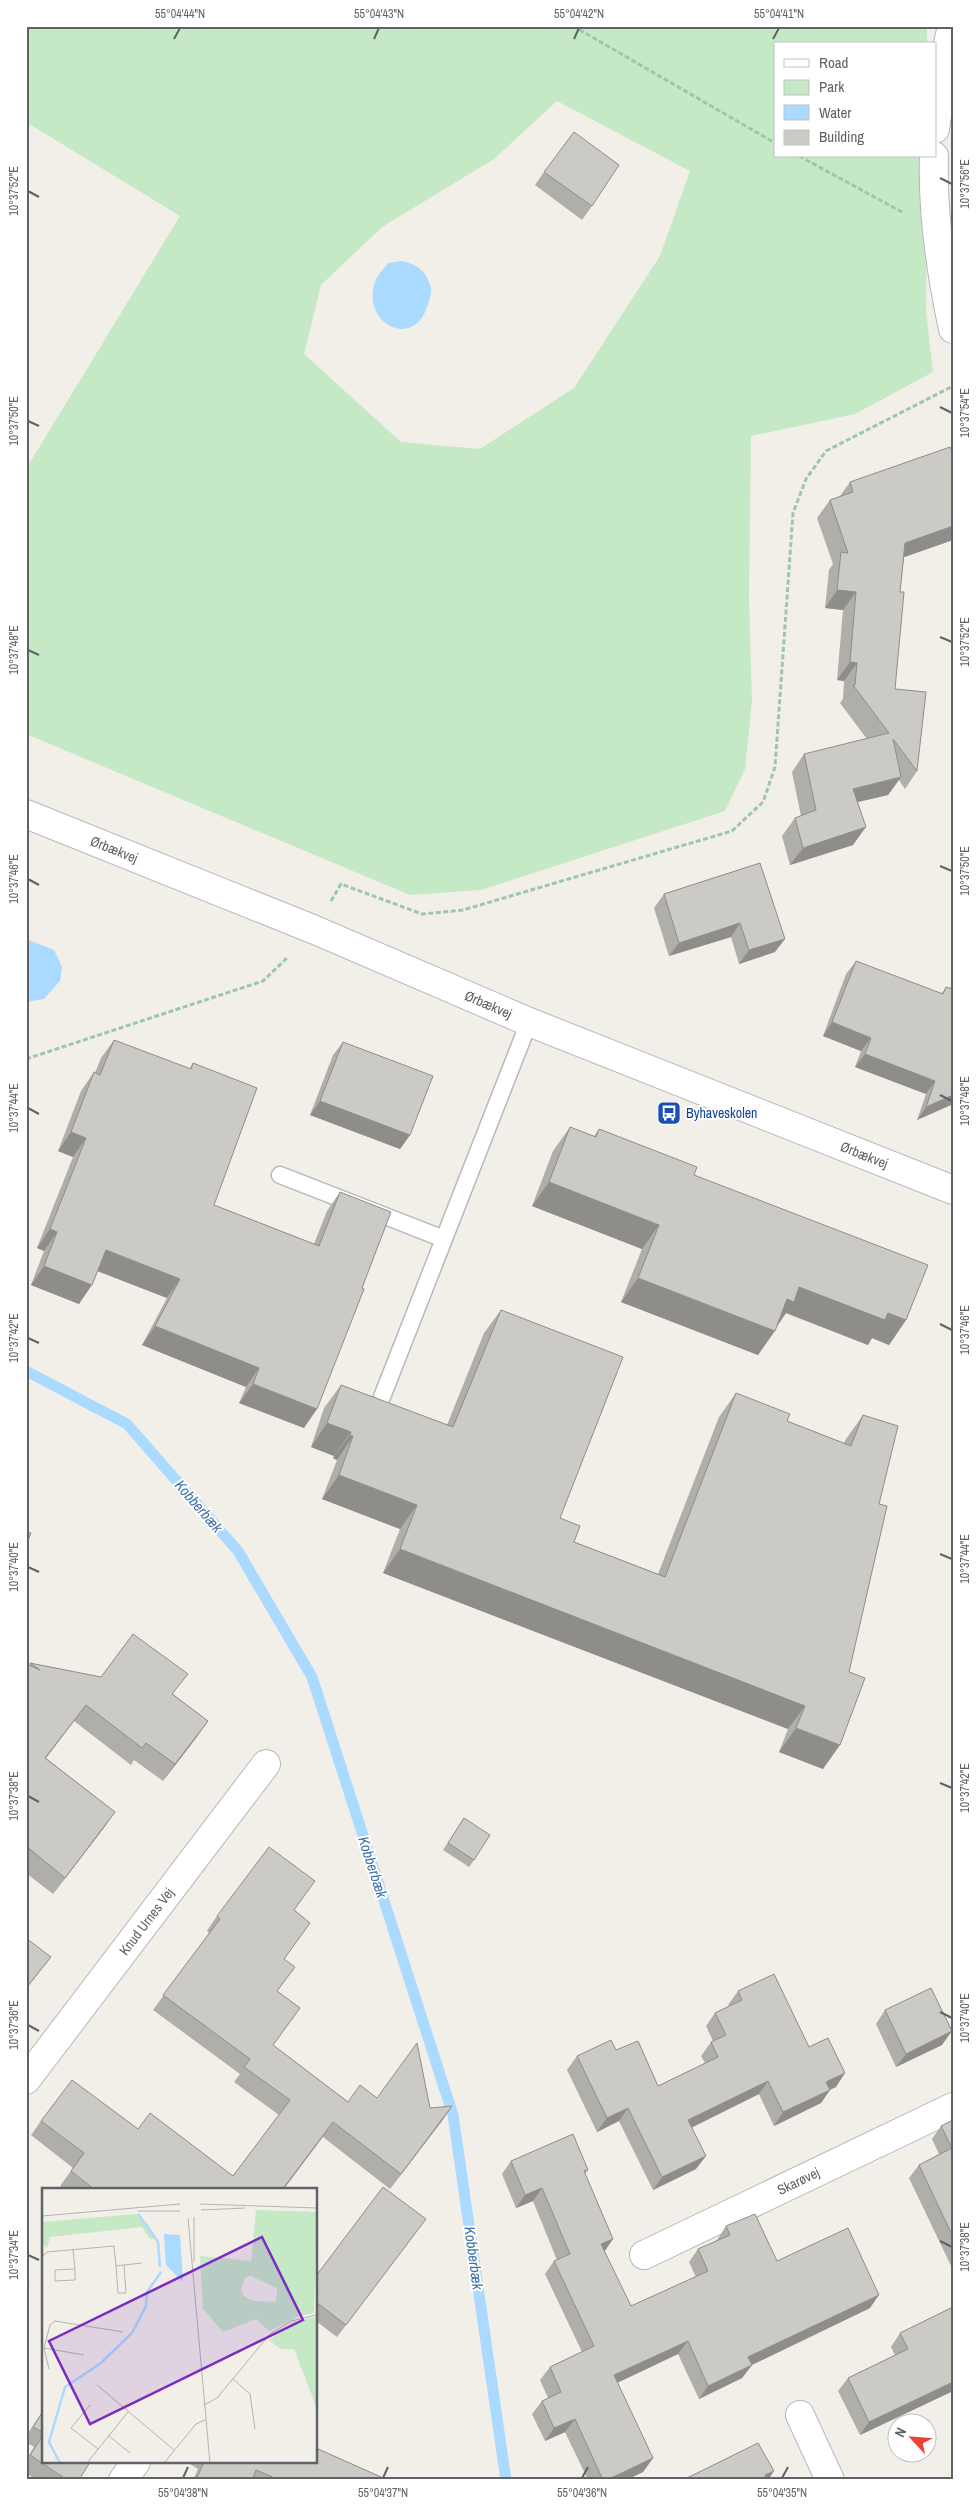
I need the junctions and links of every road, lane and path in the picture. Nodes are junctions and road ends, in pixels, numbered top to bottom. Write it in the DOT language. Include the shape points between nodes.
graph roads {
  1 [pos="573,26"];
  2 [pos="952,26"];
  3 [pos="936,122"];
  4 [pos="774,142"];
  5 [pos="802,158"];
  6 [pos="934,165"];
  7 [pos="938,230"];
  8 [pos="953,329"];
  9 [pos="953,386"];
  10 [pos="26,814"];
  11 [pos="315,930"];
  12 [pos="529,1022"];
  13 [pos="26,1060"];
  14 [pos="280,1175"];
  15 [pos="953,1190"];
  16 [pos="444,1239"];
  17 [pos="382,1397"];
  18 [pos="266,1764"];
  19 [pos="26,2080"];
  20 [pos="953,2107"];
  21 [pos="644,2255"];
  22 [pos="800,2415"];
  23 [pos="135,2464"];
  24 [pos="123,2480"];
  25 [pos="830,2480"];
  1 -- 4 [label="path"];
  2 -- 3 [label="street"];
  5 -- 7 [label="path"];
  6 -- 7 [label="street"];
  7 -- 8 [label="street" via="943,283"];
  9 -- 11 [label="path" via="826,451 806,479 793,513 775,767 763,802 732,831 463,910 422,914 341,884"];
  10 -- 11 [label="street, Ørbækvej"];
  11 -- 12 [label="street, Ørbækvej"];
  11 -- 13 [label="path" via="263,981"];
  12 -- 15 [label="street, Ørbækvej"];
  12 -- 16 [label="lane"];
  14 -- 16 [label="lane"];
  16 -- 17 [label="lane"];
  18 -- 19 [label="street, Knud Urnes Vej"];
  20 -- 21 [label="street, Skarøvej"];
  22 -- 25 [label="street"];
  23 -- 24 [label="street"];
}
